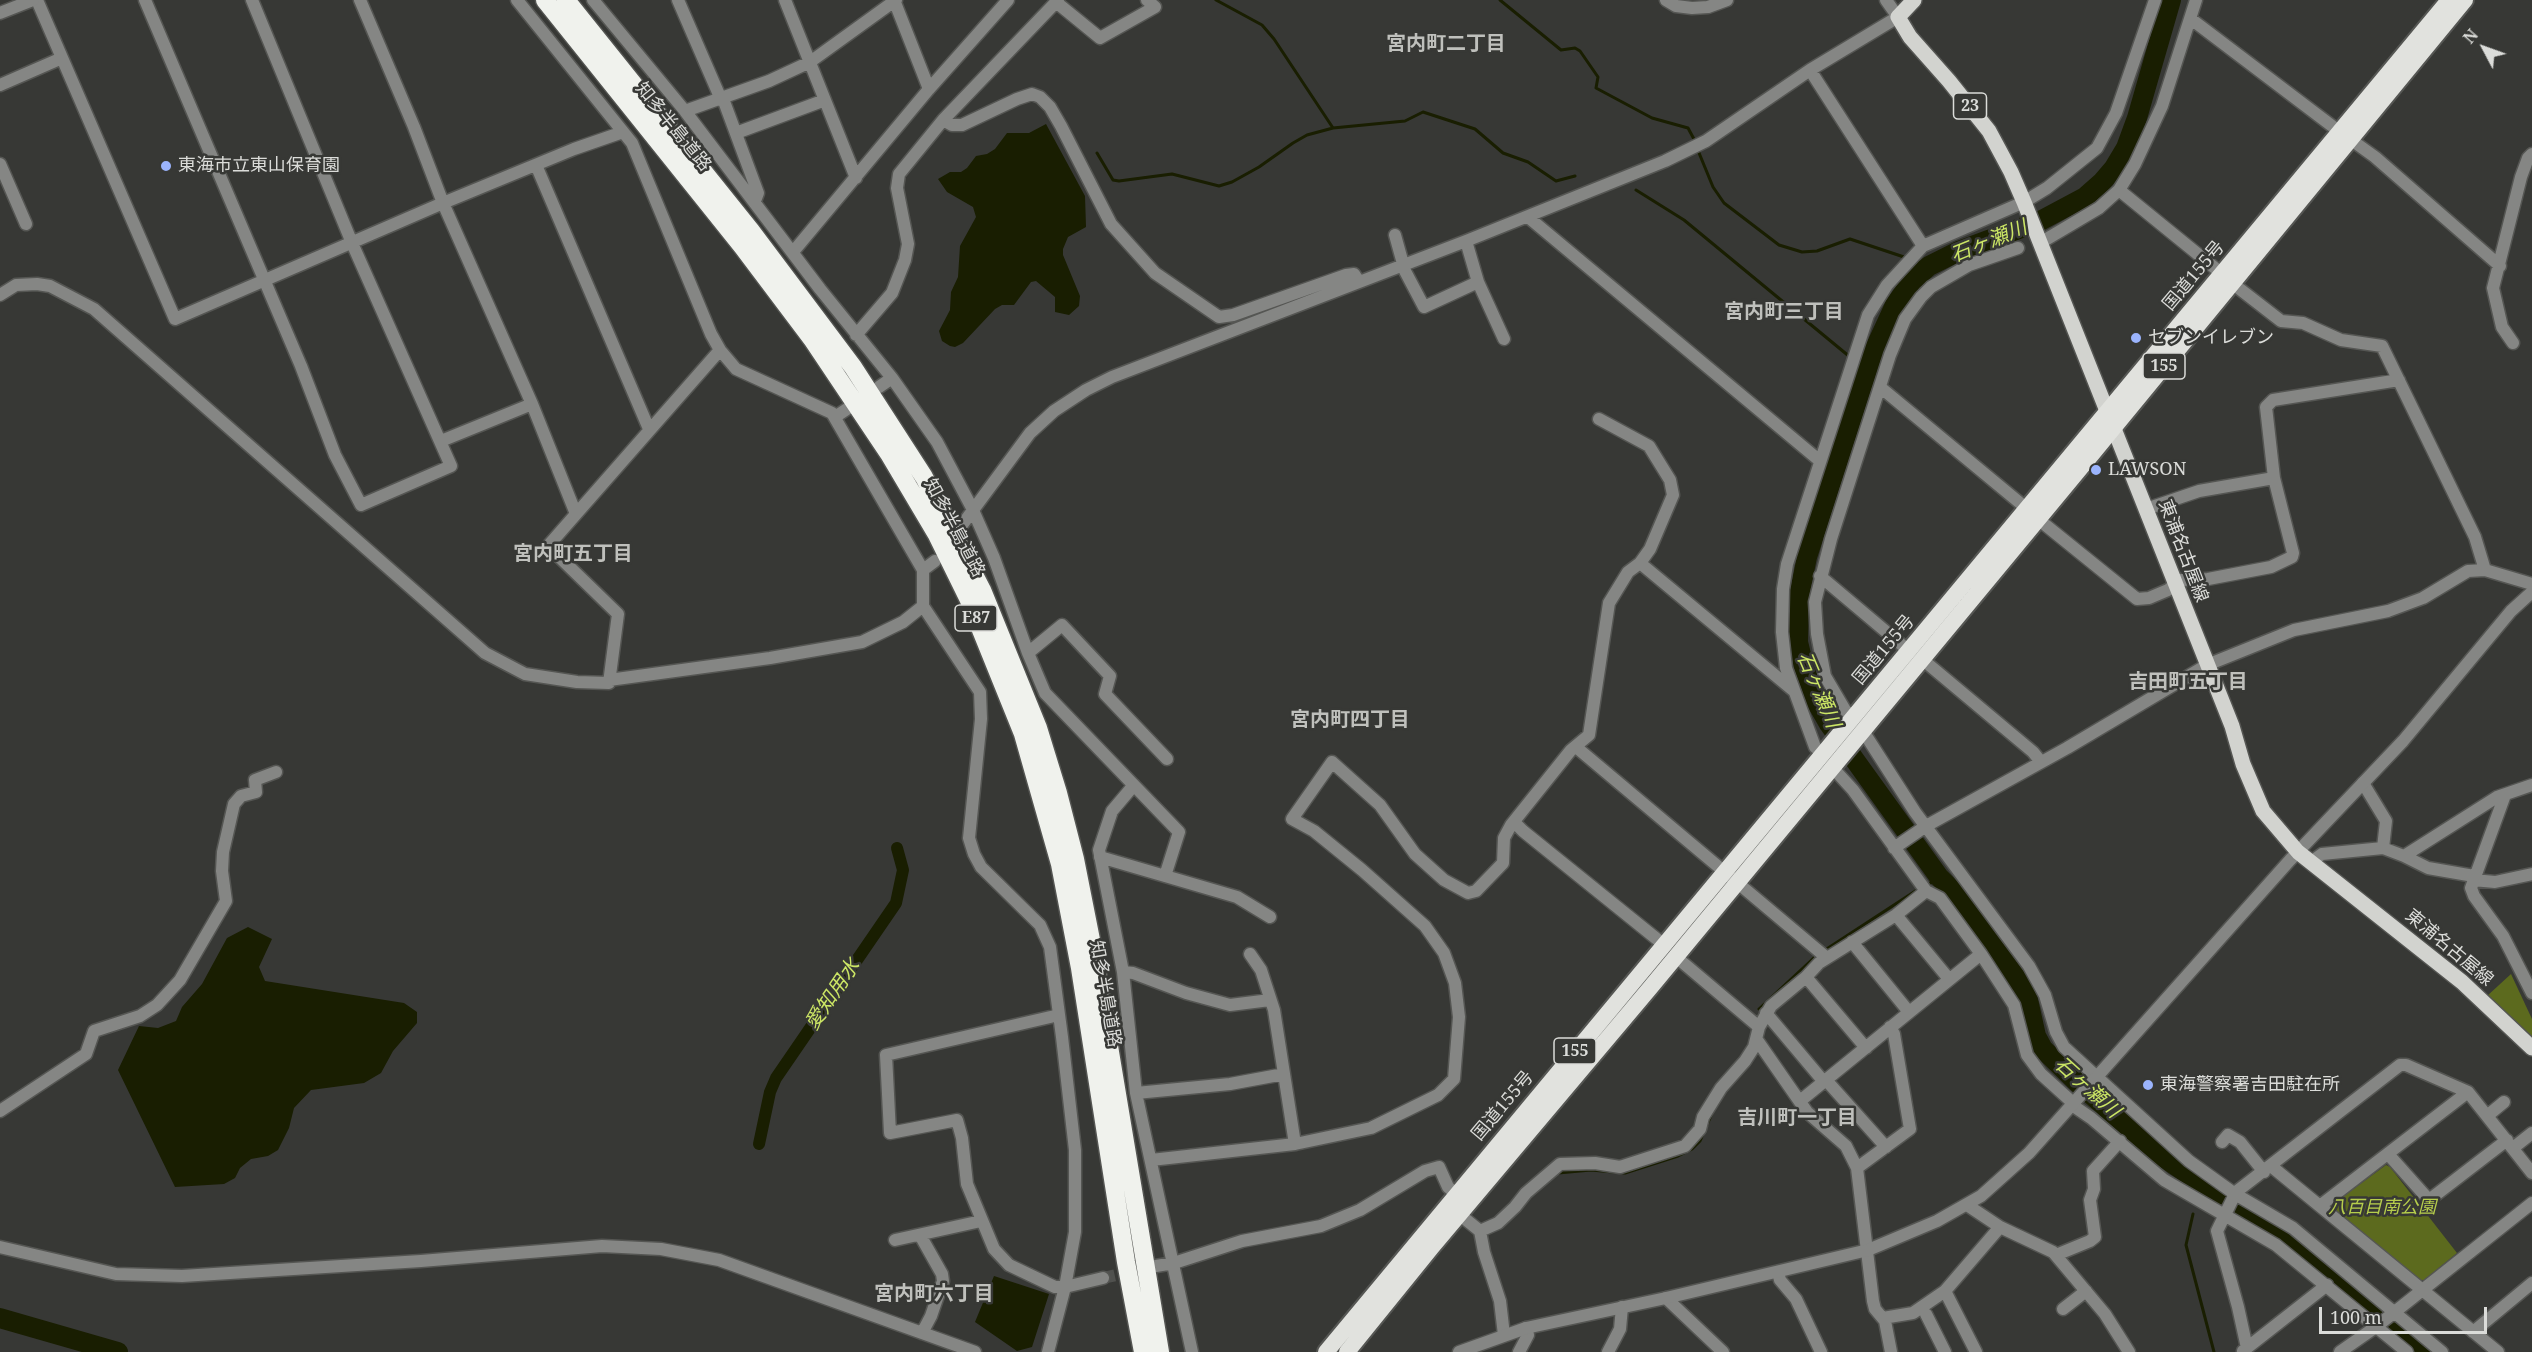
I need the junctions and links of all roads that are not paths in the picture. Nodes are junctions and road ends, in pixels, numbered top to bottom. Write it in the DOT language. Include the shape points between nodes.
graph roads {
  1 [pos="35,0"];
  2 [pos="146,0"];
  3 [pos="252,0"];
  4 [pos="360,0"];
  5 [pos="517,0"];
  6 [pos="545,0"];
  7 [pos="566,0"];
  8 [pos="593,0"];
  9 [pos="678,0"];
  10 [pos="785,0"];
  11 [pos="895,0"];
  12 [pos="1147,0"];
  13 [pos="1666,0"];
  14 [pos="1728,0"];
  15 [pos="1886,0"];
  16 [pos="1914,0"];
  17 [pos="2155,0"];
  18 [pos="2196,0"];
  19 [pos="2449,0"];
  20 [pos="2465,0"];
  21 [pos="1057,1"];
  22 [pos="1001,3"];
  23 [pos="0,12"];
  24 [pos="1898,16"];
  25 [pos="2191,19"];
  26 [pos="62,58"];
  27 [pos="810,62"];
  28 [pos="1810,70"];
  29 [pos="0,85"];
  30 [pos="929,89"];
  31 [pos="721,97"];
  32 [pos="825,100"];
  33 [pos="685,111"];
  34 [pos="944,120"];
  35 [pos="623,132"];
  36 [pos="736,133"];
  37 [pos="2345,135"];
  38 [pos="2532,154"];
  39 [pos="0,164"];
  40 [pos="536,165"];
  41 [pos="856,178"];
  42 [pos="2120,190"];
  43 [pos="755,201"];
  44 [pos="443,203"];
  45 [pos="2025,204"];
  46 [pos="1528,217"];
  47 [pos="26,224"];
  48 [pos="1395,235"];
  49 [pos="1466,241"];
  50 [pos="2040,241"];
  51 [pos="352,243"];
  52 [pos="1923,246"];
  53 [pos="2018,248"];
  54 [pos="793,252"];
  55 [pos="1403,265"];
  56 [pos="2500,266"];
  57 [pos="2227,278"];
  58 [pos="263,279"];
  59 [pos="1359,282"];
  60 [pos="1478,282"];
  61 [pos="0,295"];
  62 [pos="856,334"];
  63 [pos="1504,339"];
  64 [pos="2513,343"];
  65 [pos="720,350"];
  66 [pos="892,378"];
  67 [pos="2399,380"];
  68 [pos="879,387"];
  69 [pos="1880,387"];
  70 [pos="532,404"];
  71 [pos="847,409"];
  72 [pos="2107,411"];
  73 [pos="835,417"];
  74 [pos="1599,419"];
  75 [pos="2114,428"];
  76 [pos="649,429"];
  77 [pos="441,441"];
  78 [pos="1820,461"];
  79 [pos="2274,478"];
  80 [pos="972,508"];
  81 [pos="2146,509"];
  82 [pos="576,514"];
  83 [pos="2032,514"];
  84 [pos="962,525"];
  85 [pos="935,561"];
  86 [pos="1640,563"];
  87 [pos="923,570"];
  88 [pos="2485,570"];
  89 [pos="1820,576"];
  90 [pos="2532,584"];
  91 [pos="2175,585"];
  92 [pos="2532,592"];
  93 [pos="923,606"];
  94 [pos="1028,653"];
  95 [pos="1916,655"];
  96 [pos="2207,665"];
  97 [pos="609,680"];
  98 [pos="1794,691"];
  99 [pos="1857,725"];
  100 [pos="1576,747"];
  101 [pos="1167,759"];
  102 [pos="1829,759"];
  103 [pos="2041,762"];
  104 [pos="276,772"];
  105 [pos="2363,783"];
  106 [pos="1134,785"];
  107 [pos="2532,785"];
  108 [pos="2505,795"];
  109 [pos="1514,822"];
  110 [pos="1926,826"];
  111 [pos="1894,848"];
  112 [pos="2383,848"];
  113 [pos="2298,852"];
  114 [pos="2404,856"];
  115 [pos="1100,857"];
  116 [pos="2311,862"];
  117 [pos="2531,875"];
  118 [pos="1165,876"];
  119 [pos="1731,876"];
  120 [pos="2474,878"];
  121 [pos="1926,891"];
  122 [pos="1896,915"];
  123 [pos="1269,916"];
  124 [pos="1852,942"];
  125 [pos="1663,944"];
  126 [pos="1250,954"];
  127 [pos="1981,954"];
  128 [pos="1675,956"];
  129 [pos="1827,958"];
  130 [pos="1122,972"];
  131 [pos="1806,978"];
  132 [pos="1949,979"];
  133 [pos="2532,993"];
  134 [pos="1270,1000"];
  135 [pos="1909,1012"];
  136 [pos="1766,1013"];
  137 [pos="1059,1015"];
  138 [pos="1890,1027"];
  139 [pos="1758,1033"];
  140 [pos="1866,1048"];
  141 [pos="2532,1048"];
  142 [pos="1284,1074"];
  143 [pos="2097,1078"];
  144 [pos="1825,1081"];
  145 [pos="2468,1092"];
  146 [pos="1136,1093"];
  147 [pos="1800,1101"];
  148 [pos="2504,1102"];
  149 [pos="2073,1104"];
  150 [pos="0,1111"];
  151 [pos="2487,1116"];
  152 [pos="2532,1133"];
  153 [pos="2120,1141"];
  154 [pos="2222,1142"];
  155 [pos="1295,1144"];
  156 [pos="2510,1144"];
  157 [pos="1886,1147"];
  158 [pos="2388,1154"];
  159 [pos="1151,1160"];
  160 [pos="1857,1168"];
  161 [pos="2268,1169"];
  162 [pos="2532,1173"];
  163 [pos="1456,1194"];
  164 [pos="2235,1194"];
  165 [pos="2532,1203"];
  166 [pos="1967,1205"];
  167 [pos="2321,1205"];
  168 [pos="1459,1214"];
  169 [pos="2226,1215"];
  170 [pos="981,1221"];
  171 [pos="2000,1227"];
  172 [pos="1480,1231"];
  173 [pos="920,1235"];
  174 [pos="895,1240"];
  175 [pos="0,1247"];
  176 [pos="1868,1250"];
  177 [pos="2056,1255"];
  178 [pos="1174,1263"];
  179 [pos="1156,1266"];
  180 [pos="1778,1272"];
  181 [pos="1104,1278"];
  182 [pos="2532,1283"];
  183 [pos="2327,1285"];
  184 [pos="1065,1287"];
  185 [pos="2422,1290"];
  186 [pos="1945,1291"];
  187 [pos="2086,1291"];
  188 [pos="1666,1298"];
  189 [pos="1622,1307"];
  190 [pos="2063,1310"];
  191 [pos="2394,1312"];
  192 [pos="1926,1314"];
  193 [pos="1883,1318"];
  194 [pos="2377,1326"];
  195 [pos="1526,1328"];
  196 [pos="2474,1332"];
  197 [pos="922,1333"];
  198 [pos="1504,1335"];
  199 [pos="2244,1350"];
  200 [pos="975,1352"];
  201 [pos="1048,1352"];
  202 [pos="1143,1352"];
  203 [pos="1160,1352"];
  204 [pos="1192,1352"];
  205 [pos="1326,1352"];
  206 [pos="1347,1352"];
  207 [pos="1460,1352"];
  208 [pos="1519,1352"];
  209 [pos="1608,1352"];
  210 [pos="1723,1352"];
  211 [pos="1821,1352"];
  212 [pos="1891,1352"];
  213 [pos="1945,1352"];
  214 [pos="1976,1352"];
  215 [pos="2129,1352"];
  216 [pos="2340,1352"];
  217 [pos="2407,1352"];
  218 [pos="2442,1352"];
  219 [pos="2498,1352"];
  1 -- 23 [label="street"];
  1 -- 26 [label="street"];
  2 -- 58 [label="street"];
  3 -- 51 [label="street"];
  4 -- 44 [label="street"];
  5 -- 35 [label="street"];
  6 -- 202 [label="highway, 知多半島道路 / E87" via="812,339 889,454 937,535 968,598 1023,734 1060,864"];
  7 -- 203 [label="highway, 知多半島道路 / E87" via="752,231 853,367 924,477 982,590 1038,728 1075,859 1094,950"];
  8 -- 33 [label="street"];
  9 -- 31 [label="street"];
  10 -- 27 [label="street"];
  11 -- 27 [label="street"];
  11 -- 30 [label="street"];
  12 -- 21 [label="street" via="1155,7 1100,38"];
  13 -- 14 [label="street" via="1692,8"];
  15 -- 24 [label="street"];
  16 -- 24 [label="main road"];
  17 -- 45 [label="street" via="2116,113 2097,148"];
  18 -- 25 [label="street"];
  19 -- 37 [label="highway, 国道155号 / 155"];
  20 -- 37 [label="highway, 国道155号 / 155"];
  21 -- 34 [label="street"];
  22 -- 30 [label="street"];
  24 -- 28 [label="street"];
  24 -- 45 [label="main road, 東浦名古屋線 / 23" via="1910,37 1989,131"];
  25 -- 37 [label="street"];
  25 -- 42 [label="street" via="2162,106"];
  26 -- 29 [label="street"];
  26 -- 58 [label="street" via="175,319"];
  27 -- 31 [label="street"];
  27 -- 32 [label="street"];
  28 -- 46 [label="street" via="1706,141"];
  28 -- 52 [label="street"];
  30 -- 41 [label="street"];
  31 -- 33 [label="street"];
  31 -- 36 [label="street"];
  32 -- 36 [label="street"];
  32 -- 41 [label="street"];
  33 -- 43 [label="street"];
  34 -- 59 [label="street" via="962,125 1017,99 1032,94 1040,97 1061,126 1111,224 1155,273 1219,317 1354,274"];
  34 -- 62 [label="street" via="899,174 897,188 908,244 905,260 892,293"];
  35 -- 40 [label="street"];
  35 -- 65 [label="street" via="632,143"];
  36 -- 43 [label="street" via="758,193"];
  37 -- 56 [label="street"];
  37 -- 57 [label="highway, 国道155号 / 155"];
  38 -- 56 [label="street" via="2521,177"];
  39 -- 47 [label="street"];
  40 -- 44 [label="street"];
  40 -- 76 [label="street"];
  41 -- 54 [label="street"];
  42 -- 50 [label="street" via="2099,208"];
  42 -- 57 [label="street"];
  43 -- 54 [label="street"];
  44 -- 51 [label="street"];
  44 -- 70 [label="street"];
  45 -- 50 [label="main road, 東浦名古屋線 / 23"];
  45 -- 52 [label="street"];
  46 -- 49 [label="street"];
  46 -- 78 [label="street"];
  48 -- 55 [label="street"];
  49 -- 55 [label="street"];
  49 -- 60 [label="street"];
  50 -- 72 [label="main road, 東浦名古屋線 / 23"];
  51 -- 58 [label="street"];
  51 -- 77 [label="street"];
  52 -- 78 [label="street" via="1887,285 1868,315"];
  53 -- 69 [label="street" via="1954,272 1921,297 1902,325"];
  54 -- 62 [label="street"];
  55 -- 59 [label="street"];
  55 -- 60 [label="street" via="1424,307"];
  56 -- 64 [label="street" via="2493,288 2502,327"];
  57 -- 67 [label="street" via="2281,321 2303,323 2341,340 2382,346"];
  57 -- 72 [label="highway, 国道155号 / 155"];
  57 -- 75 [label="highway, 国道155号 / 155"];
  58 -- 77 [label="street" via="361,506 451,466"];
  59 -- 80 [label="street" via="1086,390 1030,433"];
  60 -- 63 [label="street"];
  61 -- 97 [label="street" via="16,285 37,284 50,286 94,309 495,660 525,674 577,682"];
  62 -- 66 [label="street"];
  65 -- 73 [label="street" via="736,369"];
  65 -- 76 [label="street"];
  66 -- 68 [label="street"];
  66 -- 80 [label="street" via="937,442"];
  67 -- 79 [label="street" via="2272,400 2266,407"];
  67 -- 88 [label="street" via="2475,537"];
  69 -- 83 [label="street"];
  69 -- 89 [label="street"];
  70 -- 77 [label="street"];
  70 -- 82 [label="street"];
  71 -- 73 [label="street"];
  72 -- 75 [label="main road, 東浦名古屋線 / 23"];
  72 -- 83 [label="highway, 国道155号 / 155"];
  73 -- 87 [label="street"];
  74 -- 86 [label="street" via="1649,446 1673,488 1660,529"];
  75 -- 81 [label="main road, 東浦名古屋線 / 23"];
  75 -- 83 [label="highway, 国道155号 / 155"];
  76 -- 82 [label="street"];
  78 -- 98 [label="street" via="1783,589 1783,649"];
  79 -- 81 [label="street" via="2199,491"];
  79 -- 91 [label="street" via="2292,557 2271,567 2180,580"];
  80 -- 84 [label="street"];
  80 -- 94 [label="street"];
  81 -- 91 [label="main road, 東浦名古屋線 / 23"];
  82 -- 97 [label="street" via="548,546 618,615"];
  83 -- 91 [label="street" via="2137,599 2149,598"];
  83 -- 95 [label="highway, 国道155号 / 155"];
  85 -- 87 [label="street"];
  86 -- 98 [label="street"];
  86 -- 100 [label="street" via="1628,572 1609,603 1592,729"];
  87 -- 93 [label="street"];
  88 -- 90 [label="street"];
  88 -- 96 [label="street" via="2468,571 2423,598 2388,611 2294,630"];
  89 -- 95 [label="street"];
  89 -- 99 [label="street" via="1815,612 1820,660 1825,676"];
  91 -- 96 [label="main road, 東浦名古屋線 / 23"];
  92 -- 105 [label="street" via="2511,611 2448,689"];
  93 -- 97 [label="street" via="903,622 862,642"];
  93 -- 137 [label="street" via="980,692 981,719 969,838 974,854 981,867 1040,924 1050,947"];
  94 -- 101 [label="street" via="1062,625 1110,675 1105,694"];
  94 -- 106 [label="street" via="1045,693"];
  95 -- 99 [label="highway, 国道155号 / 155"];
  95 -- 103 [label="street"];
  96 -- 103 [label="street"];
  96 -- 113 [label="main road, 東浦名古屋線 / 23" via="2256,799"];
  98 -- 102 [label="street" via="1815,747"];
  99 -- 102 [label="highway, 国道155号 / 155"];
  99 -- 110 [label="street"];
  100 -- 109 [label="street"];
  100 -- 119 [label="street"];
  102 -- 111 [label="street"];
  102 -- 119 [label="highway, 国道155号 / 155"];
  103 -- 110 [label="street"];
  104 -- 150 [label="street" via="255,780 256,792 241,796 234,804 223,852 226,901 180,980 157,1005 140,1016 94,1032 86,1054"];
  105 -- 112 [label="street" via="2386,821"];
  105 -- 113 [label="street"];
  106 -- 115 [label="street" via="1112,811"];
  106 -- 118 [label="street" via="1179,832"];
  107 -- 108 [label="street"];
  108 -- 114 [label="street"];
  108 -- 120 [label="street"];
  109 -- 125 [label="street"];
  109 -- 155 [label="street" via="1504,838 1503,863 1476,891 1468,893 1444,880 1415,854 1388,814 1332,762 1293,819 1314,831 1425,926 1444,953 1455,983 1460,1023 1454,1079 1438,1095 1371,1128"];
  110 -- 111 [label="street"];
  110 -- 143 [label="street" via="2037,979 2064,1047"];
  111 -- 121 [label="street"];
  112 -- 114 [label="street"];
  112 -- 116 [label="street" via="2322,854"];
  113 -- 116 [label="main road, 東浦名古屋線 / 23"];
  113 -- 143 [label="street"];
  114 -- 120 [label="street" via="2428,868"];
  115 -- 118 [label="street"];
  115 -- 130 [label="street"];
  116 -- 141 [label="main road, 東浦名古屋線 / 23" via="2463,982"];
  117 -- 120 [label="street" via="2495,882"];
  118 -- 123 [label="street" via="1237,897"];
  119 -- 125 [label="highway, 国道155号 / 155"];
  119 -- 128 [label="highway, 国道155号 / 155"];
  119 -- 129 [label="street"];
  120 -- 133 [label="street" via="2474,896 2503,936"];
  121 -- 122 [label="street"];
  121 -- 127 [label="street" via="1940,898"];
  122 -- 124 [label="street"];
  122 -- 132 [label="street"];
  124 -- 129 [label="street"];
  124 -- 135 [label="street"];
  125 -- 163 [label="highway, 国道155号 / 155"];
  126 -- 134 [label="street" via="1261,970"];
  127 -- 132 [label="street"];
  127 -- 149 [label="street" via="2014,1005 2027,1055"];
  128 -- 139 [label="street"];
  128 -- 168 [label="highway, 国道155号 / 155"];
  129 -- 131 [label="street"];
  130 -- 134 [label="street" via="1230,1005"];
  130 -- 146 [label="street"];
  131 -- 136 [label="street"];
  131 -- 140 [label="street"];
  132 -- 135 [label="street"];
  134 -- 142 [label="street"];
  135 -- 138 [label="street"];
  136 -- 139 [label="street"];
  136 -- 144 [label="street"];
  137 -- 170 [label="street" via="886,1055 890,1133 957,1120 968,1184"];
  137 -- 184 [label="street" via="1075,1150 1075,1233"];
  138 -- 140 [label="street"];
  138 -- 157 [label="street" via="1910,1130"];
  139 -- 147 [label="street"];
  139 -- 172 [label="street" via="1745,1061 1721,1088 1700,1129 1685,1146 1620,1167 1560,1164 1498,1223"];
  140 -- 144 [label="street"];
  142 -- 146 [label="street" via="1230,1084"];
  142 -- 155 [label="street"];
  143 -- 149 [label="street"];
  143 -- 164 [label="street" via="2168,1144"];
  144 -- 147 [label="street"];
  144 -- 157 [label="street"];
  145 -- 151 [label="street"];
  145 -- 158 [label="street"];
  145 -- 161 [label="street" via="2400,1065"];
  146 -- 159 [label="street"];
  147 -- 160 [label="street" via="1846,1146"];
  148 -- 151 [label="street"];
  149 -- 153 [label="street"];
  149 -- 166 [label="street" via="2012,1169"];
  151 -- 156 [label="street"];
  152 -- 156 [label="street"];
  153 -- 169 [label="street" via="2164,1180"];
  153 -- 177 [label="street" via="2093,1171 2090,1200 2095,1237"];
  154 -- 161 [label="street" via="2228,1135 2240,1142"];
  155 -- 159 [label="street"];
  156 -- 158 [label="street" via="2429,1200"];
  156 -- 162 [label="street"];
  157 -- 160 [label="street"];
  158 -- 167 [label="street"];
  159 -- 178 [label="street"];
  160 -- 176 [label="street"];
  161 -- 164 [label="street"];
  161 -- 167 [label="street"];
  163 -- 178 [label="street" via="1448,1187 1439,1167 1425,1171 1360,1210 1321,1226 1242,1241"];
  163 -- 205 [label="highway, 国道155号 / 155"];
  164 -- 169 [label="street"];
  164 -- 191 [label="street" via="2293,1228"];
  165 -- 185 [label="street"];
  166 -- 171 [label="street"];
  166 -- 176 [label="street"];
  167 -- 185 [label="street"];
  168 -- 172 [label="street"];
  168 -- 206 [label="highway, 国道155号 / 155"];
  169 -- 183 [label="street" via="2276,1245"];
  169 -- 199 [label="street" via="2217,1231"];
  170 -- 173 [label="street"];
  170 -- 184 [label="street" via="994,1249 1009,1265 1054,1287"];
  171 -- 177 [label="street"];
  171 -- 186 [label="street"];
  172 -- 198 [label="street" via="1500,1301"];
  173 -- 174 [label="street"];
  173 -- 197 [label="street" via="943,1281"];
  175 -- 197 [label="street" via="116,1274 182,1276 602,1246 661,1249 719,1260"];
  176 -- 180 [label="street"];
  176 -- 193 [label="street" via="1873,1301"];
  177 -- 187 [label="street"];
  178 -- 179 [label="street"];
  178 -- 204 [label="street"];
  180 -- 188 [label="street"];
  180 -- 211 [label="street" via="1796,1299"];
  181 -- 184 [label="street"];
  182 -- 196 [label="street"];
  183 -- 194 [label="street"];
  183 -- 199 [label="street"];
  184 -- 201 [label="street"];
  185 -- 191 [label="street"];
  185 -- 196 [label="street"];
  186 -- 193 [label="street" via="1919,1310"];
  186 -- 214 [label="street"];
  187 -- 190 [label="street"];
  187 -- 215 [label="street"];
  188 -- 189 [label="street"];
  188 -- 210 [label="street"];
  189 -- 195 [label="street"];
  189 -- 209 [label="street" via="1620,1329"];
  191 -- 194 [label="street"];
  191 -- 218 [label="street"];
  192 -- 213 [label="street"];
  193 -- 212 [label="street"];
  194 -- 216 [label="street"];
  194 -- 217 [label="street"];
  195 -- 198 [label="street"];
  195 -- 208 [label="street" via="1528,1335"];
  196 -- 219 [label="street"];
  197 -- 200 [label="street"];
  198 -- 207 [label="street"];
}
